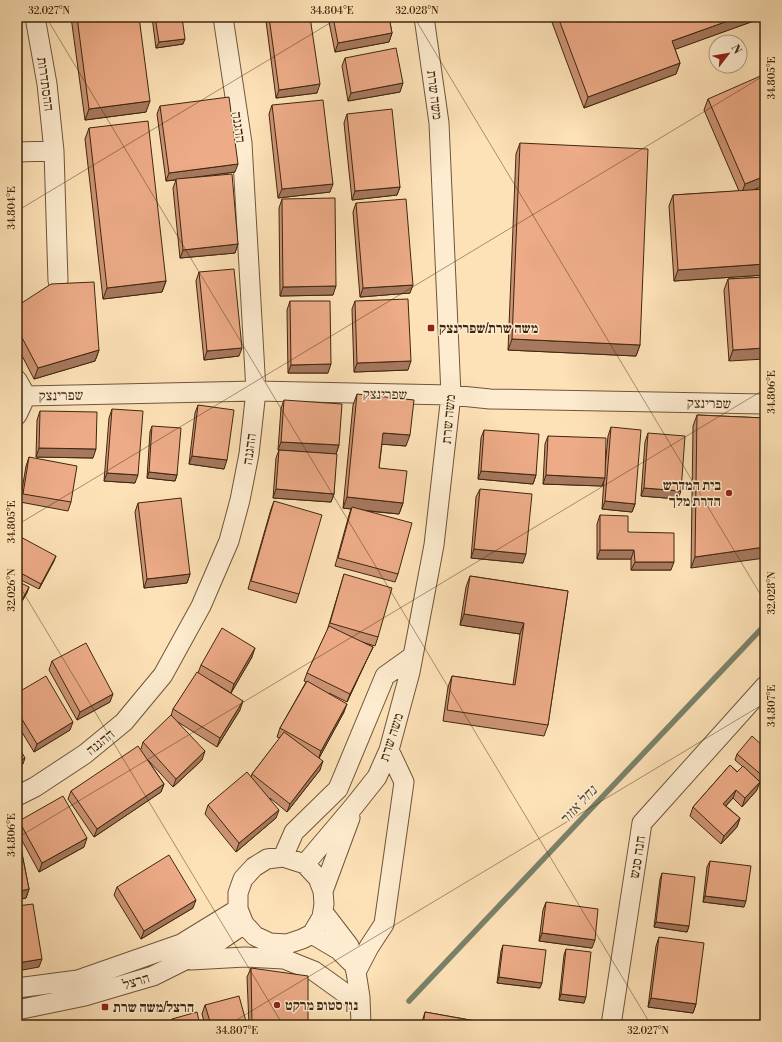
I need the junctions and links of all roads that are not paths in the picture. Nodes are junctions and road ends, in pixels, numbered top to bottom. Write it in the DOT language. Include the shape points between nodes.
graph roads {
  1 [pos="36,17"];
  2 [pos="223,17"];
  3 [pos="424,17"];
  4 [pos="54,151"];
  5 [pos="17,152"];
  6 [pos="58,281"];
  7 [pos="21,388"];
  8 [pos="256,391"];
  9 [pos="451,396"];
  10 [pos="765,404"];
  11 [pos="17,415"];
  12 [pos="413,656"];
  13 [pos="765,686"];
  14 [pos="389,750"];
  15 [pos="17,796"];
  16 [pos="354,806"];
  17 [pos="283,857"];
  18 [pos="305,864"];
  19 [pos="324,891"];
  20 [pos="323,912"];
  21 [pos="241,916"];
  22 [pos="312,934"];
  23 [pos="183,961"];
  24 [pos="355,968"];
  25 [pos="17,988"];
  26 [pos="360,1004"];
  27 [pos="17,1010"];
  28 [pos="360,1025"];
  29 [pos="611,1025"];
  1 -- 4 [label="street, ההסתדרות"];
  2 -- 8 [label="street, ההגנה" via="242,143"];
  3 -- 9 [label="street, משה שרת" via="439,123"];
  4 -- 5 [label="street"];
  4 -- 6 [label="street, ההסתדרות"];
  7 -- 8 [label="street, שפרינצק"];
  7 -- 11 [label="street, שפרינצק"];
  8 -- 9 [label="street, שפרינצק"];
  8 -- 15 [label="street, ההגנה" via="249,454 229,541 201,606 163,675 118,727 85,754"];
  9 -- 10 [label="street, שפרינצק" via="490,399"];
  9 -- 12 [label="street, משה שרת" via="434,545"];
  12 -- 14 [label="street, משה שרת"];
  12 -- 17 [label="street" via="386,676 338,789 294,832"];
  13 -- 29 [label="street, חנה סנש" via="642,823"];
  14 -- 16 [label="street, משה שרת" via="377,776"];
  14 -- 24 [label="street" via="404,782 384,924"];
  16 -- 18 [label="street, משה שרת"];
  16 -- 19 [label="street, משה שרת"];
  17 -- 18 [label="street"];
  17 -- 21 [label="street" via="268,859 254,867 243,879 238,894"];
  18 -- 19 [label="street" via="318,878"];
  19 -- 20 [label="street"];
  20 -- 22 [label="street"];
  20 -- 24 [label="street" via="349,946"];
  21 -- 22 [label="street" via="255,936 270,943 287,944"];
  21 -- 23 [label="street, הרצל" via="209,948"];
  21 -- 25 [label="street, הרצל" via="181,944 78,980"];
  22 -- 24 [label="street" via="339,950"];
  23 -- 26 [label="street" via="245,957 284,959 314,971"];
  23 -- 27 [label="street, הרצל" via="153,976 84,996"];
  24 -- 26 [label="street"];
  26 -- 28 [label="street"];
}
